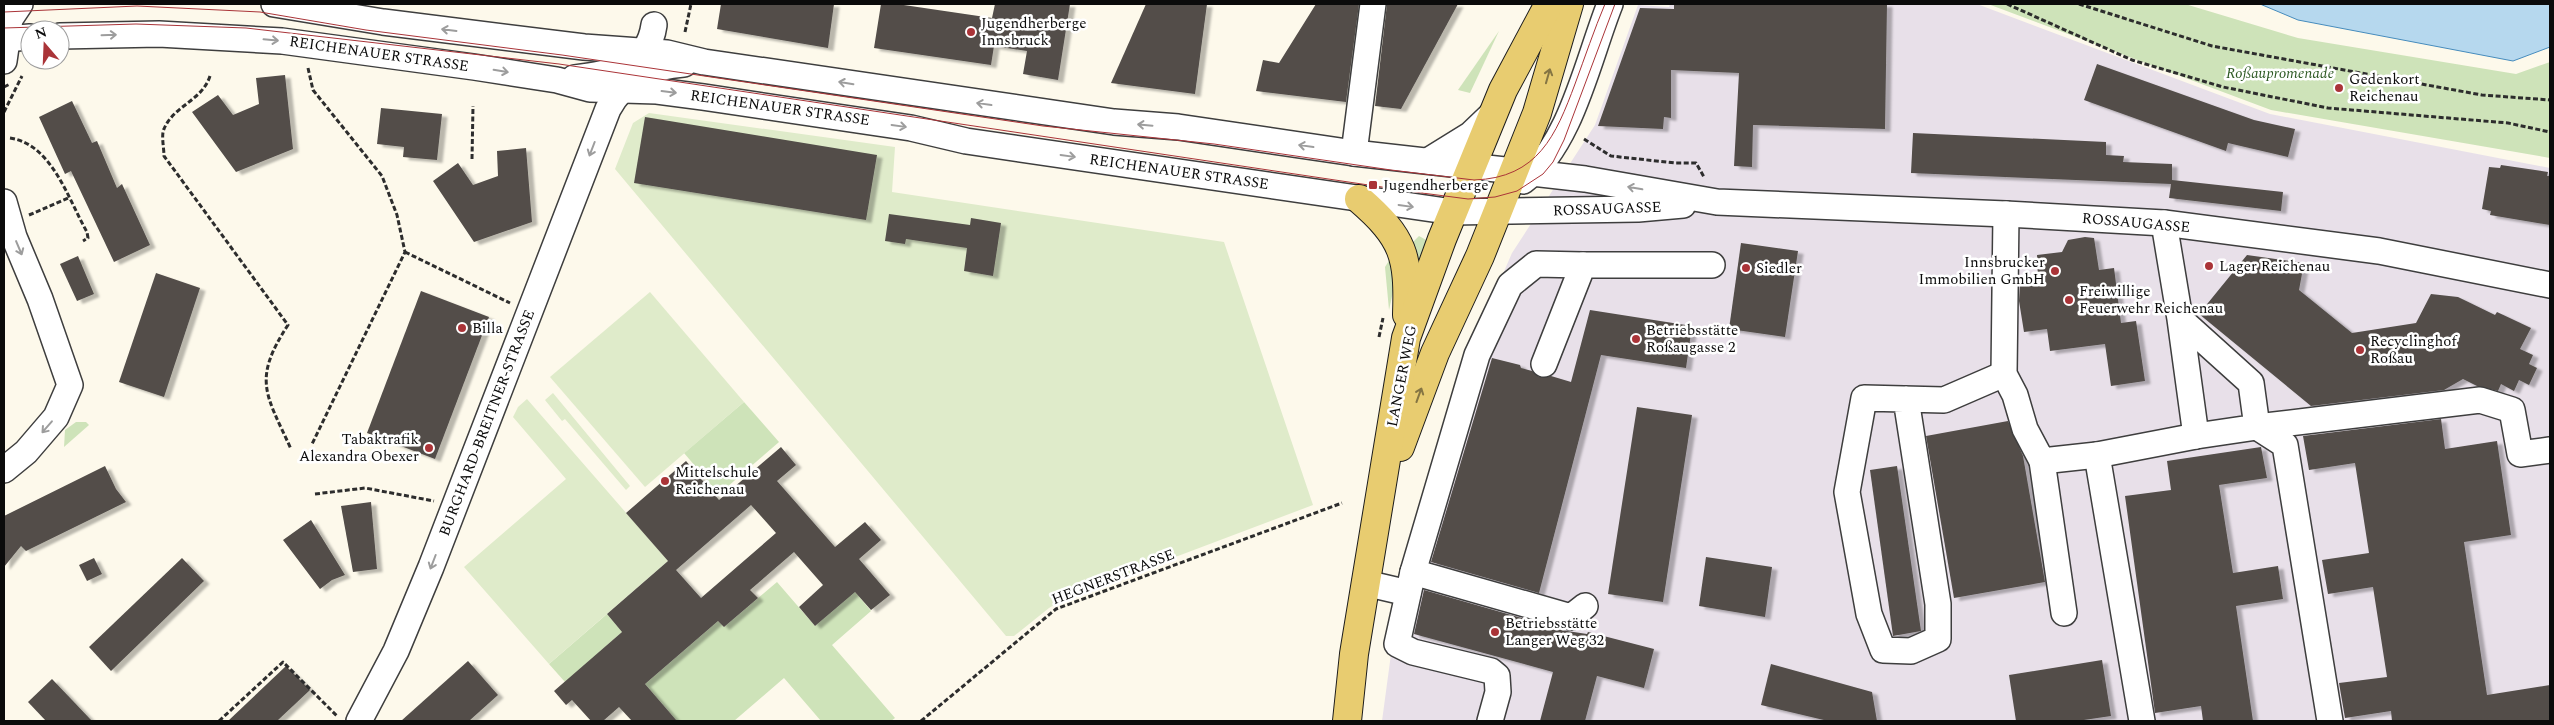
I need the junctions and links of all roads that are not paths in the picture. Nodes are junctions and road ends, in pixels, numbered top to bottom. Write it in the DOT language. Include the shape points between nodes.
graph roads {
  1 [pos="20,4"];
  2 [pos="274,4"];
  3 [pos="1374,4"];
  4 [pos="1550,4"];
  5 [pos="1569,4"];
  6 [pos="1610,4"];
  7 [pos="654,26"];
  8 [pos="70,36"];
  9 [pos="20,45"];
  10 [pos="644,52"];
  11 [pos="9,54"];
  12 [pos="704,62"];
  13 [pos="557,80"];
  14 [pos="590,89"];
  15 [pos="621,90"];
  16 [pos="1495,111"];
  17 [pos="604,120"];
  18 [pos="1354,153"];
  19 [pos="1428,161"];
  20 [pos="1472,166"];
  21 [pos="1512,188"];
  22 [pos="1359,199"];
  23 [pos="4,202"];
  24 [pos="1717,202"];
  25 [pos="1453,212"];
  26 [pos="2006,214"];
  27 [pos="2164,224"];
  28 [pos="1583,265"];
  29 [pos="1712,265"];
  30 [pos="2550,285"];
  31 [pos="2180,320"];
  32 [pos="1406,338"];
  33 [pos="1544,364"];
  34 [pos="2004,374"];
  35 [pos="1906,399"];
  36 [pos="2257,427"];
  37 [pos="2196,436"];
  38 [pos="2544,451"];
  39 [pos="2097,455"];
  40 [pos="2042,461"];
  41 [pos="4,470"];
  42 [pos="1378,506"];
  43 [pos="1410,582"];
  44 [pos="1365,583"];
  45 [pos="1585,606"];
  46 [pos="2064,613"];
  47 [pos="367,717"];
  48 [pos="1347,721"];
  49 [pos="1490,721"];
  50 [pos="2142,721"];
  51 [pos="2330,721"];
  1 -- 11 [label="street" via="10,19"];
  10 -- 2 [label="street, one-way" via="391,23"];
  3 -- 18 [label="street"];
  4 -- 16 [label="main road, LANGER WEG"];
  21 -- 5 [label="main road, LANGER WEG, one-way"];
  6 -- 21 [label="street" via="1572,134 1528,165"];
  7 -- 10 [label="street" via="650,44"];
  8 -- 13 [label="street, REICHENAUER STRASSE, one-way" via="159,34 258,39 396,55"];
  9 -- 11 [label="street"];
  10 -- 12 [label="street" via="682,55"];
  10 -- 13 [label="street" via="621,68"];
  12 -- 15 [label="street, BURGHARD-BREITNER-STRASSE" via="653,69 638,75"];
  18 -- 12 [label="street, one-way" via="1040,112"];
  13 -- 14 [label="street, REICHENAUER STRASSE"];
  14 -- 15 [label="street, REICHENAUER STRASSE"];
  14 -- 17 [label="street"];
  15 -- 17 [label="street, BURGHARD-BREITNER-STRASSE"];
  15 -- 22 [label="street, REICHENAUER STRASSE, one-way" via="712,98"];
  16 -- 19 [label="street" via="1470,135"];
  16 -- 20 [label="main road, LANGER WEG"];
  17 -- 47 [label="street, BURGHARD-BREITNER-STRASSE, one-way" via="431,568"];
  18 -- 19 [label="street"];
  19 -- 20 [label="street"];
  20 -- 21 [label="street"];
  20 -- 25 [label="main road, LANGER WEG"];
  21 -- 24 [label="street, ROSSAUGASSE" via="1638,209"];
  24 -- 21 [label="street, ROSSAUGASSE, one-way" via="1585,179"];
  21 -- 25 [label="street, REICHENAUER STRASSE"];
  42 -- 21 [label="main road, LANGER WEG, one-way" via="1435,353"];
  22 -- 25 [label="street, REICHENAUER STRASSE, one-way"];
  22 -- 32 [label="main road" via="1386,224 1400,244 1408,288"];
  23 -- 41 [label="street, one-way" via="70,385 56,417 26,452"];
  24 -- 26 [label="street, ROSSAUGASSE"];
  25 -- 32 [label="main road, LANGER WEG"];
  26 -- 27 [label="street, ROSSAUGASSE"];
  26 -- 34 [label="street"];
  27 -- 30 [label="street, ROSSAUGASSE" via="2379,251"];
  27 -- 31 [label="street"];
  28 -- 29 [label="street"];
  28 -- 33 [label="street"];
  28 -- 43 [label="street" via="1536,264 1510,285 1477,355"];
  31 -- 36 [label="street" via="2251,383"];
  31 -- 37 [label="street"];
  32 -- 42 [label="main road, LANGER WEG"];
  34 -- 35 [label="street" via="1944,400"];
  34 -- 40 [label="street" via="2015,395 2025,429"];
  35 -- 35 [label="street" via="1864,398 1848,492 1869,614 1883,650 1911,651 1938,639 1938,604"];
  36 -- 37 [label="street"];
  36 -- 38 [label="street" via="2480,400 2512,410 2520,454"];
  36 -- 51 [label="street" via="2285,445"];
  37 -- 39 [label="street"];
  39 -- 40 [label="street"];
  39 -- 50 [label="street"];
  40 -- 46 [label="street"];
  42 -- 44 [label="main road, LANGER WEG"];
  43 -- 44 [label="street"];
  43 -- 45 [label="street" via="1571,617"];
  43 -- 49 [label="street" via="1397,644 1412,652 1491,671 1497,676 1498,692"];
  44 -- 48 [label="main road, LANGER WEG"];
}
